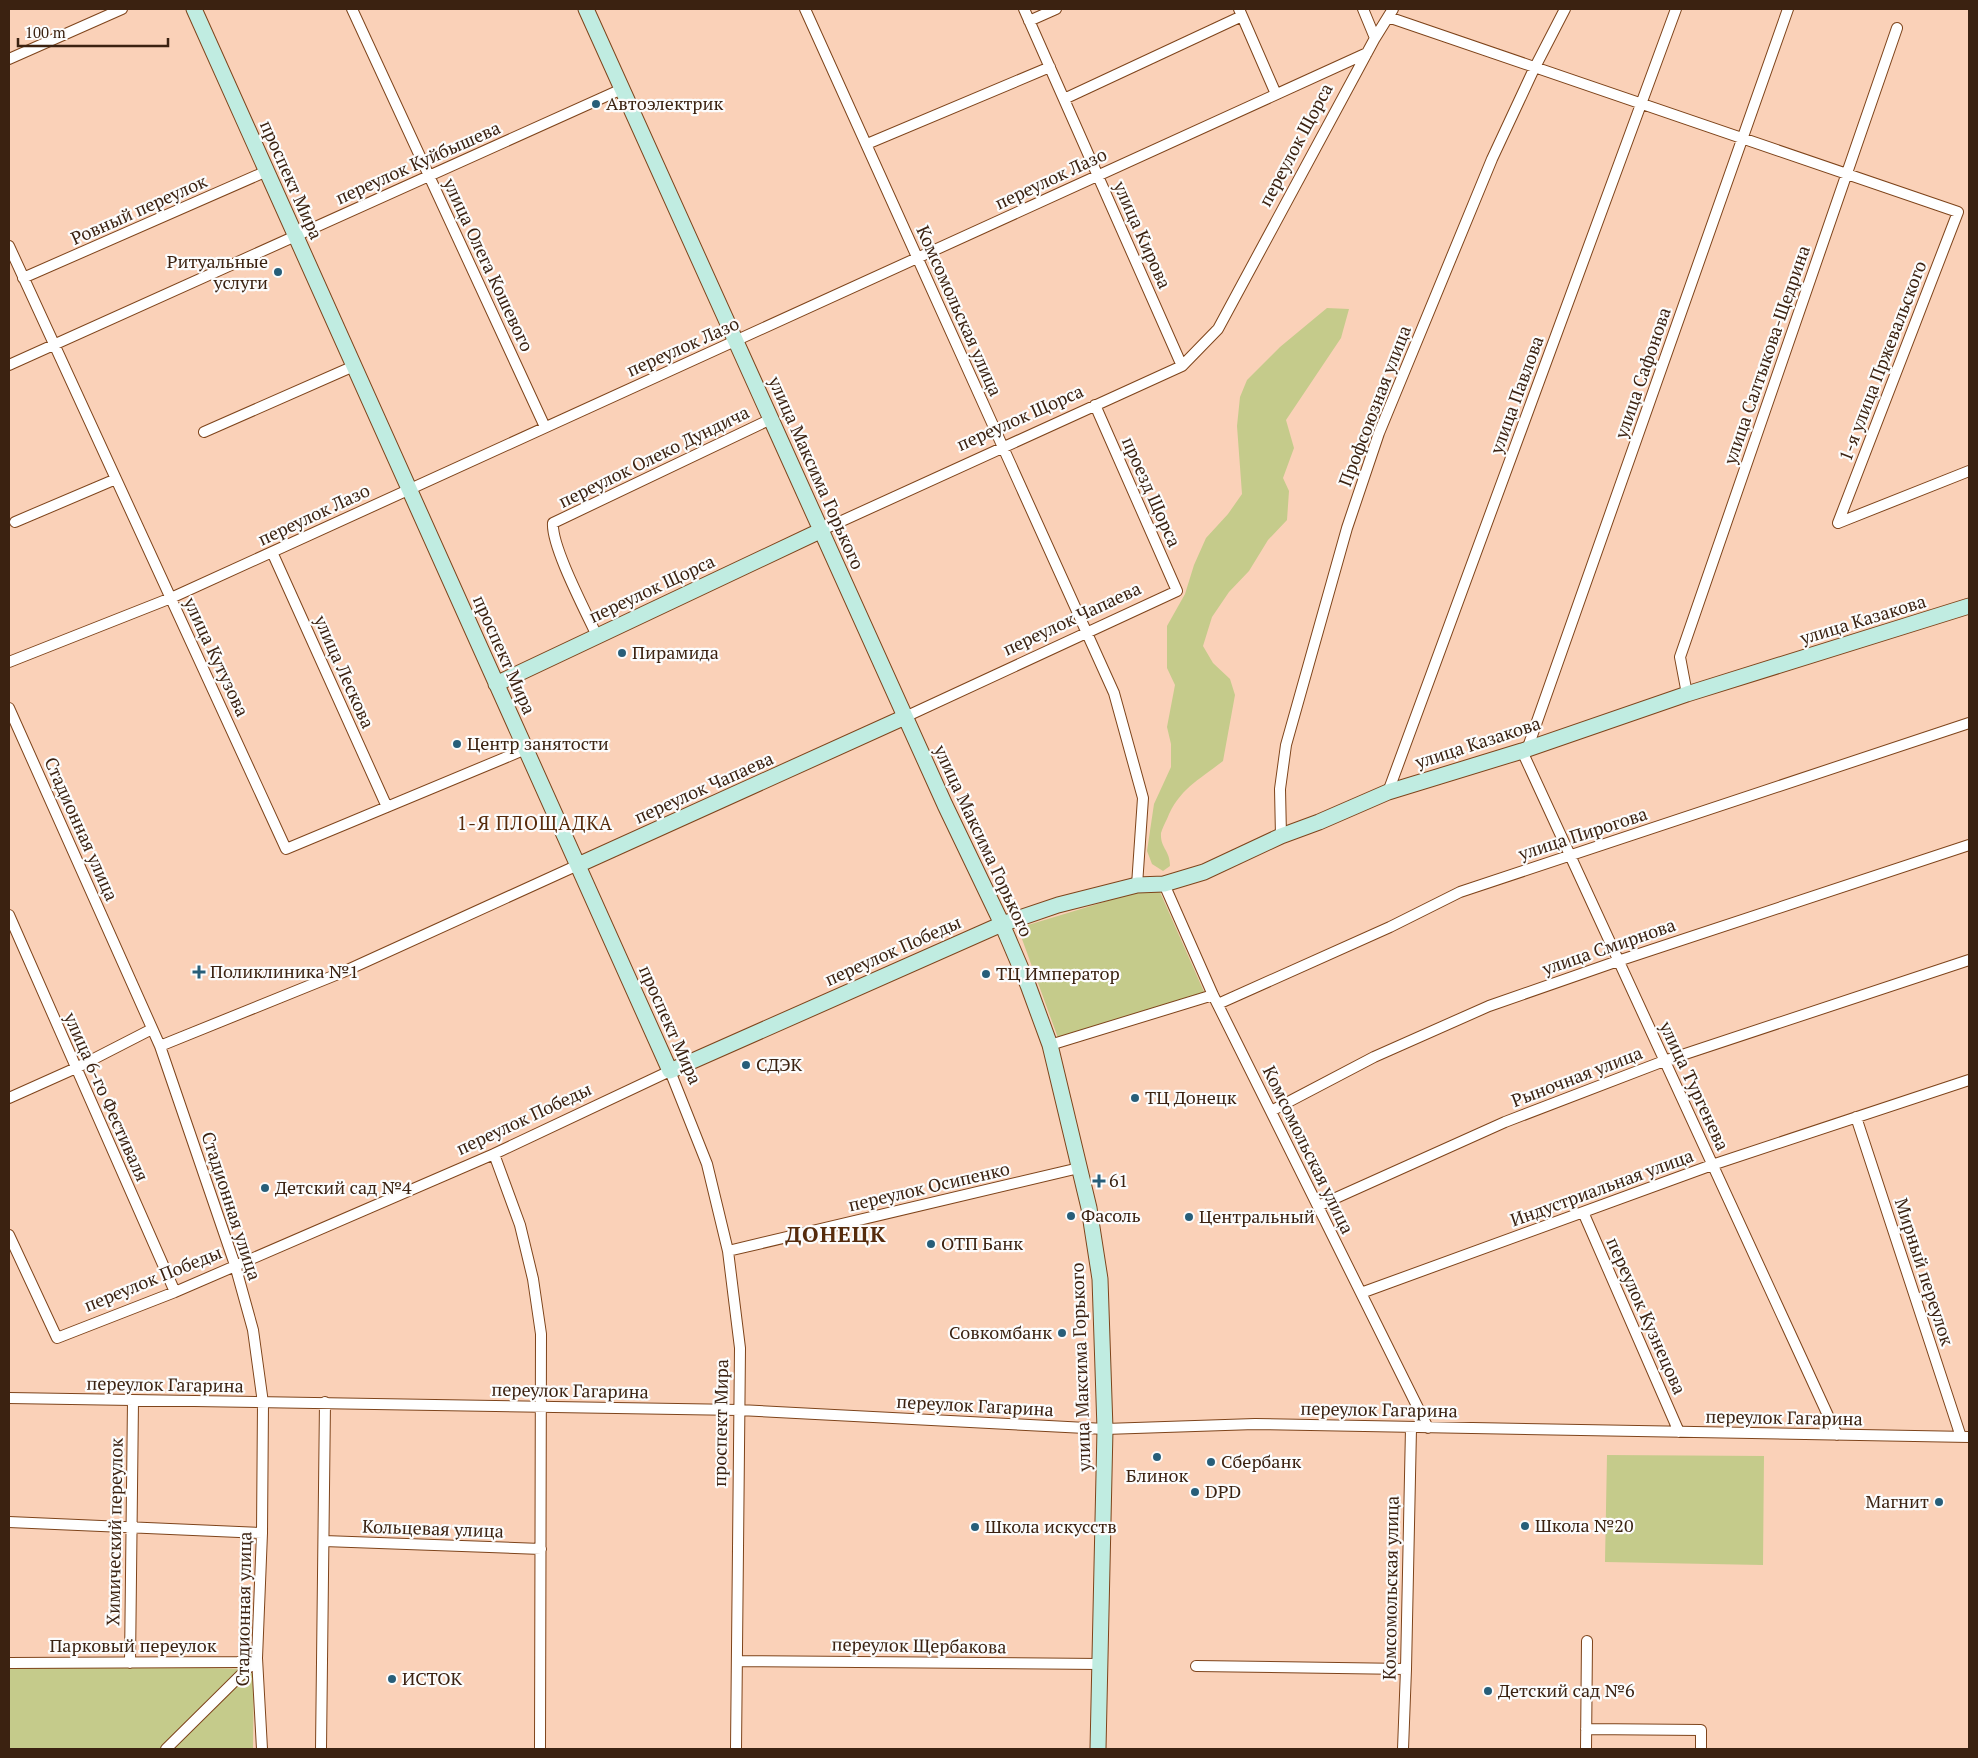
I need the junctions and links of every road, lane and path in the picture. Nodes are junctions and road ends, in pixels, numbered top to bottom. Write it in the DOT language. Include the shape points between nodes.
graph roads {
  1 [pos="122,9"];
  2 [pos="194,9"];
  3 [pos="352,9"];
  4 [pos="586,9"];
  5 [pos="806,9"];
  6 [pos="1024,9"];
  7 [pos="1056,9"];
  8 [pos="1363,9"];
  9 [pos="1565,9"];
  10 [pos="1676,9"];
  11 [pos="1788,9"];
  12 [pos="1241,12"];
  13 [pos="1391,13"];
  14 [pos="1029,21"];
  15 [pos="1897,28"];
  16 [pos="1375,38"];
  17 [pos="1367,53"];
  18 [pos="9,59"];
  19 [pos="1050,67"];
  20 [pos="1534,68"];
  21 [pos="622,89"];
  22 [pos="1276,94"];
  23 [pos="1064,99"];
  24 [pos="1642,104"];
  25 [pos="1743,138"];
  26 [pos="867,144"];
  27 [pos="267,171"];
  28 [pos="1847,174"];
  29 [pos="1098,175"];
  30 [pos="429,176"];
  31 [pos="296,236"];
  32 [pos="9,246"];
  33 [pos="918,258"];
  34 [pos="23,278"];
  35 [pos="736,341"];
  36 [pos="54,345"];
  37 [pos="9,365"];
  38 [pos="354,366"];
  39 [pos="1182,366"];
  40 [pos="1095,405"];
  41 [pos="771,419"];
  42 [pos="545,427"];
  43 [pos="204,432"];
  44 [pos="1003,446"];
  45 [pos="1969,471"];
  46 [pos="116,479"];
  47 [pos="409,489"];
  48 [pos="15,522"];
  49 [pos="822,530"];
  50 [pos="272,552"];
  51 [pos="1177,591"];
  52 [pos="171,598"];
  53 [pos="1969,606"];
  54 [pos="1087,632"];
  55 [pos="598,636"];
  56 [pos="9,662"];
  57 [pos="496,684"];
  58 [pos="1686,694"];
  59 [pos="9,708"];
  60 [pos="905,717"];
  61 [pos="1969,723"];
  62 [pos="526,749"];
  63 [pos="1525,749"];
  64 [pos="1388,792"];
  65 [pos="387,807"];
  66 [pos="1282,836"];
  67 [pos="1969,846"];
  68 [pos="1570,856"];
  69 [pos="578,866"];
  70 [pos="1164,884"];
  71 [pos="1137,885"];
  72 [pos="9,916"];
  73 [pos="1002,924"];
  74 [pos="1618,960"];
  75 [pos="1969,960"];
  76 [pos="1216,1000"];
  77 [pos="152,1029"];
  78 [pos="1050,1045"];
  79 [pos="160,1046"];
  80 [pos="1664,1061"];
  81 [pos="76,1068"];
  82 [pos="670,1070"];
  83 [pos="1969,1080"];
  84 [pos="9,1098"];
  85 [pos="1271,1111"];
  86 [pos="1856,1117"];
  87 [pos="494,1154"];
  88 [pos="1712,1165"];
  89 [pos="1079,1168"];
  90 [pos="1318,1206"];
  91 [pos="1583,1212"];
  92 [pos="9,1236"];
  93 [pos="728,1252"];
  94 [pos="235,1265"];
  95 [pos="175,1292"];
  96 [pos="1361,1293"];
  97 [pos="9,1398"];
  98 [pos="133,1401"];
  99 [pos="325,1402"];
  100 [pos="263,1403"];
  101 [pos="541,1406"];
  102 [pos="739,1410"];
  103 [pos="1411,1428"];
  104 [pos="1428,1428"];
  105 [pos="1105,1430"];
  106 [pos="1679,1432"];
  107 [pos="1837,1435"];
  108 [pos="1965,1437"];
  109 [pos="9,1522"];
  110 [pos="131,1528"];
  111 [pos="262,1533"];
  112 [pos="324,1541"];
  113 [pos="541,1549"];
  114 [pos="1587,1641"];
  115 [pos="257,1658"];
  116 [pos="737,1661"];
  117 [pos="9,1663"];
  118 [pos="130,1663"];
  119 [pos="1100,1664"];
  120 [pos="1196,1666"];
  121 [pos="1406,1669"];
  122 [pos="1586,1729"];
  123 [pos="166,1749"];
  124 [pos="262,1749"];
  125 [pos="321,1749"];
  126 [pos="540,1749"];
  127 [pos="736,1749"];
  128 [pos="1098,1749"];
  129 [pos="1403,1749"];
  130 [pos="1586,1749"];
  131 [pos="1701,1749"];
  1 -- 18 [label="street"];
  2 -- 27 [label="main road, проспект Мира"];
  3 -- 30 [label="street, улица Олега Кошевого"];
  4 -- 21 [label="main road, улица Максима Горького"];
  5 -- 26 [label="street, Комсомольская улица"];
  6 -- 14 [label="street, улица Кирова"];
  7 -- 14 [label="street"];
  8 -- 16 [label="street"];
  9 -- 20 [label="street, Профсоюзная улица"];
  10 -- 24 [label="street, улица Павлова"];
  11 -- 25 [label="street, улица Сафонова"];
  12 -- 22 [label="street"];
  12 -- 23 [label="street"];
  13 -- 16 [label="street, переулок Щорса"];
  13 -- 20 [label="street"];
  14 -- 19 [label="street, улица Кирова"];
  15 -- 28 [label="street, улица Салтыкова-Щедрина"];
  16 -- 17 [label="street, переулок Щорса"];
  17 -- 22 [label="street, переулок Лазо"];
  17 -- 39 [label="street, переулок Щорса" via="1218,329"];
  19 -- 23 [label="street, улица Кирова"];
  19 -- 26 [label="street"];
  20 -- 24 [label="street"];
  20 -- 66 [label="street, Профсоюзная улица" via="1492,159 1393,398 1354,509 1286,745 1280,789"];
  21 -- 30 [label="street, переулок Куйбышева"];
  21 -- 35 [label="main road, улица Максима Горького"];
  22 -- 29 [label="street, переулок Лазо"];
  23 -- 29 [label="street, улица Кирова"];
  24 -- 25 [label="street"];
  24 -- 64 [label="street, улица Павлова"];
  25 -- 28 [label="street"];
  25 -- 63 [label="street, улица Сафонова"];
  26 -- 33 [label="street, Комсомольская улица"];
  27 -- 31 [label="main road, проспект Мира"];
  27 -- 34 [label="street, Ровный переулок"];
  28 -- 45 [label="street, 1-я улица Пржевальского" via="1958,212 1838,523"];
  28 -- 58 [label="street, улица Салтыкова-Щедрина" via="1680,657"];
  29 -- 33 [label="street, переулок Лазо"];
  29 -- 39 [label="street, улица Кирова"];
  30 -- 31 [label="street, переулок Куйбышева"];
  30 -- 42 [label="street, улица Олега Кошевого"];
  31 -- 36 [label="street, переулок Куйбышева"];
  31 -- 38 [label="main road, проспект Мира"];
  32 -- 34 [label="street, улица Кутузова"];
  33 -- 35 [label="street, переулок Лазо"];
  33 -- 44 [label="street, Комсомольская улица"];
  34 -- 36 [label="street, улица Кутузова"];
  35 -- 41 [label="main road, улица Максима Горького"];
  35 -- 42 [label="street, переулок Лазо"];
  36 -- 37 [label="street, переулок Куйбышева"];
  36 -- 46 [label="street, улица Кутузова"];
  38 -- 43 [label="street"];
  38 -- 47 [label="main road, проспект Мира"];
  39 -- 40 [label="street, переулок Щорса"];
  40 -- 44 [label="street, переулок Щорса"];
  40 -- 51 [label="street, проезд Щорса"];
  41 -- 49 [label="main road, улица Максима Горького"];
  41 -- 55 [label="street, переулок Олеко Дундича" via="553,523 555,540"];
  42 -- 47 [label="street, переулок Лазо"];
  44 -- 49 [label="street, переулок Щорса"];
  44 -- 54 [label="street, Комсомольская улица"];
  46 -- 48 [label="street"];
  46 -- 52 [label="street, улица Кутузова"];
  47 -- 50 [label="street, переулок Лазо"];
  47 -- 57 [label="main road, проспект Мира"];
  49 -- 55 [label="main road, переулок Щорса"];
  49 -- 60 [label="main road, улица Максима Горького"];
  50 -- 52 [label="street, переулок Лазо"];
  50 -- 65 [label="street, улица Лескова"];
  51 -- 54 [label="street, переулок Чапаева"];
  52 -- 56 [label="street, переулок Лазо"];
  52 -- 65 [label="street, улица Кутузова" via="286,849"];
  53 -- 58 [label="main road, улица Казакова"];
  54 -- 60 [label="street, переулок Чапаева"];
  54 -- 71 [label="street, Комсомольская улица" via="1114,693 1143,798"];
  55 -- 57 [label="main road, переулок Щорса"];
  57 -- 62 [label="main road, проспект Мира"];
  58 -- 63 [label="main road, улица Казакова"];
  59 -- 77 [label="street, Стадионная улица"];
  60 -- 69 [label="main road, переулок Чапаева"];
  60 -- 73 [label="main road, улица Максима Горького"];
  61 -- 68 [label="street, улица Пирогова"];
  62 -- 65 [label="street"];
  62 -- 69 [label="main road, проспект Мира"];
  63 -- 64 [label="main road, улица Казакова"];
  63 -- 68 [label="street, улица Тургенева"];
  64 -- 66 [label="main road, улица Казакова"];
  66 -- 70 [label="main road, улица Казакова" via="1204,872"];
  67 -- 74 [label="street, улица Смирнова"];
  68 -- 74 [label="street, улица Тургенева"];
  68 -- 76 [label="street, улица Пирогова" via="1460,892 1390,927"];
  69 -- 79 [label="street, переулок Чапаева" via="343,972"];
  69 -- 82 [label="main road, проспект Мира"];
  70 -- 71 [label="main road, улица Казакова"];
  70 -- 76 [label="street, Комсомольская улица"];
  71 -- 73 [label="main road, улица Казакова"];
  72 -- 81 [label="street, улица 6-го Фестиваля"];
  73 -- 78 [label="main road, улица Максима Горького"];
  73 -- 82 [label="main road, переулок Победы"];
  74 -- 80 [label="street, улица Тургенева"];
  74 -- 85 [label="street, улица Смирнова" via="1490,1006 1374,1057"];
  75 -- 80 [label="street, Рыночная улица"];
  76 -- 78 [label="street, улица Пирогова"];
  76 -- 85 [label="street, Комсомольская улица"];
  77 -- 79 [label="street, Стадионная улица"];
  77 -- 81 [label="street"];
  78 -- 89 [label="main road, улица Максима Горького"];
  79 -- 94 [label="street, Стадионная улица"];
  80 -- 88 [label="street, улица Тургенева"];
  80 -- 90 [label="street, Рыночная улица" via="1505,1122"];
  81 -- 84 [label="street"];
  81 -- 95 [label="street, улица 6-го Фестиваля"];
  82 -- 87 [label="street, переулок Победы"];
  82 -- 93 [label="street, проспект Мира" via="707,1164"];
  83 -- 86 [label="street, Индустриальная улица"];
  85 -- 90 [label="street, Комсомольская улица"];
  86 -- 88 [label="street, Индустриальная улица"];
  86 -- 108 [label="street, Мирный переулок"];
  87 -- 94 [label="street, переулок Победы"];
  87 -- 101 [label="street" via="520,1225 533,1279 541,1334"];
  88 -- 91 [label="street, Индустриальная улица"];
  88 -- 107 [label="street, улица Тургенева"];
  89 -- 93 [label="street, переулок Осипенко"];
  89 -- 105 [label="main road, улица Максима Горького" via="1100,1279"];
  90 -- 96 [label="street, Комсомольская улица"];
  91 -- 96 [label="street, Индустриальная улица"];
  91 -- 106 [label="street, переулок Кузнецова"];
  92 -- 95 [label="street, переулок Победы" via="57,1338"];
  93 -- 102 [label="street, проспект Мира" via="740,1348"];
  94 -- 95 [label="street, переулок Победы"];
  94 -- 100 [label="street, Стадионная улица" via="253,1330"];
  96 -- 104 [label="street, Комсомольская улица"];
  97 -- 98 [label="street, переулок Гагарина"];
  98 -- 100 [label="street, переулок Гагарина"];
  98 -- 110 [label="street, Химический переулок"];
  99 -- 100 [label="street, переулок Гагарина"];
  99 -- 101 [label="street, переулок Гагарина"];
  99 -- 112 [label="street"];
  100 -- 111 [label="street, Стадионная улица"];
  101 -- 102 [label="street, переулок Гагарина"];
  101 -- 113 [label="street"];
  102 -- 105 [label="street, переулок Гагарина"];
  102 -- 116 [label="street, проспект Мира"];
  103 -- 104 [label="street, переулок Гагарина"];
  103 -- 105 [label="street, переулок Гагарина" via="1255,1424"];
  103 -- 121 [label="street, Комсомольская улица"];
  104 -- 106 [label="street, переулок Гагарина"];
  105 -- 119 [label="main road, улица Максима Горького"];
  106 -- 107 [label="street, переулок Гагарина"];
  107 -- 108 [label="street, переулок Гагарина"];
  109 -- 110 [label="street"];
  110 -- 111 [label="street"];
  110 -- 118 [label="street, Химический переулок"];
  111 -- 115 [label="street, Стадионная улица"];
  112 -- 113 [label="street, Кольцевая улица"];
  112 -- 125 [label="street"];
  113 -- 126 [label="street"];
  114 -- 122 [label="street"];
  115 -- 118 [label="street, Парковый переулок" via="238,1662"];
  115 -- 123 [label="street"];
  115 -- 124 [label="street, Стадионная улица"];
  116 -- 119 [label="street, переулок Щербакова"];
  116 -- 127 [label="street, проспект Мира"];
  117 -- 118 [label="street, Парковый переулок"];
  119 -- 128 [label="main road, улица Максима Горького"];
  120 -- 121 [label="street"];
  121 -- 129 [label="street, Комсомольская улица"];
  122 -- 130 [label="street"];
  122 -- 131 [label="street" via="1701,1730"];
}
